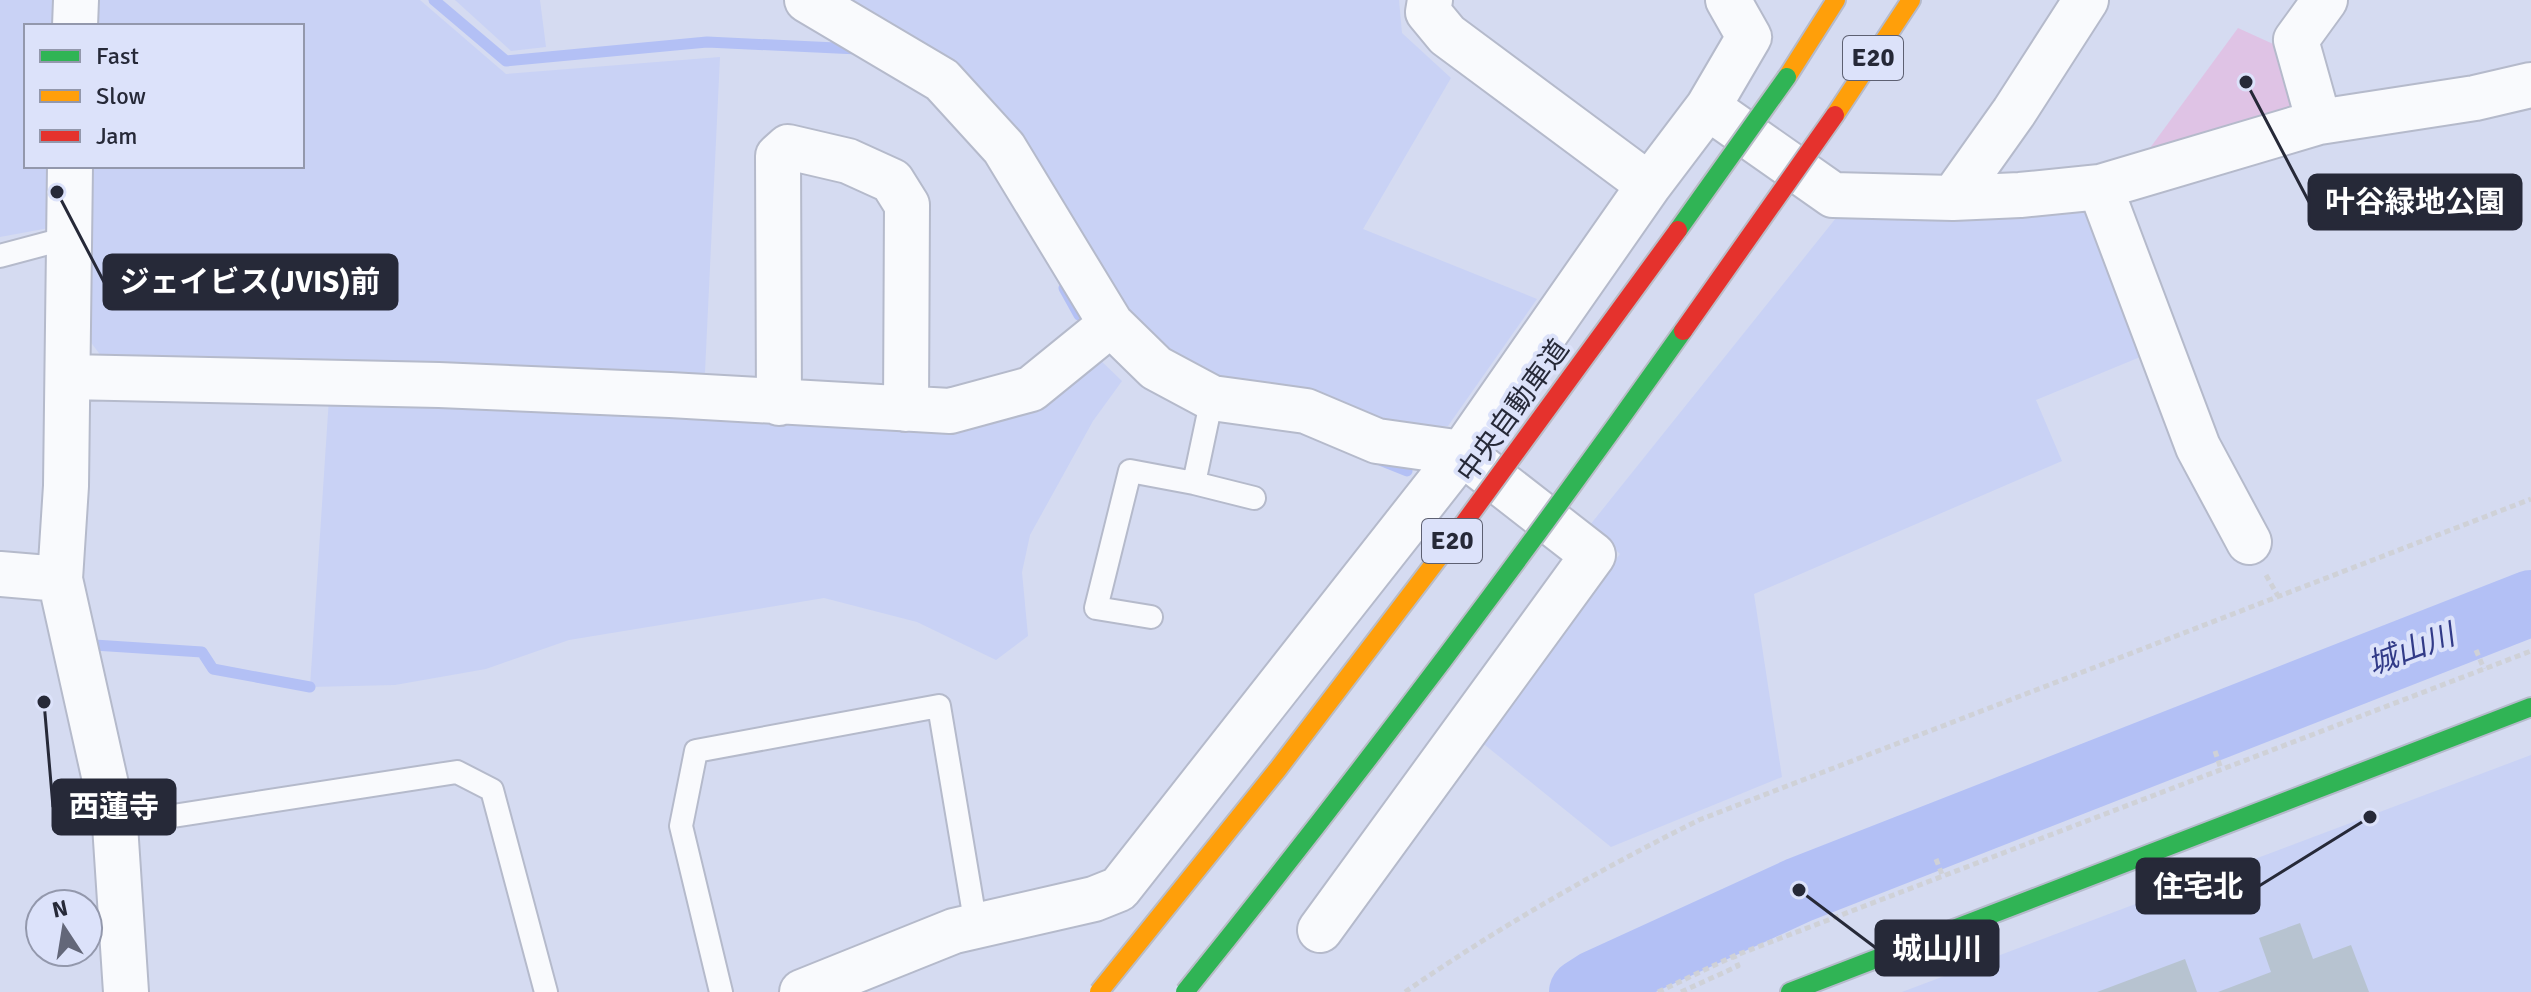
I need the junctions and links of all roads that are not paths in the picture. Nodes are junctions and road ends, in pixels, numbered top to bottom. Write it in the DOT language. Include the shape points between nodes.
graph roads {
  1 [pos="76,0"];
  2 [pos="807,0"];
  3 [pos="1430,0"];
  4 [pos="1728,0"];
  5 [pos="1836,0"];
  6 [pos="1911,0"];
  7 [pos="2086,0"];
  8 [pos="2325,0"];
  9 [pos="75,24"];
  10 [pos="2531,85"];
  11 [pos="1708,107"];
  12 [pos="2319,122"];
  13 [pos="70,168"];
  14 [pos="1649,185"];
  15 [pos="2100,187"];
  16 [pos="1953,198"];
  17 [pos="67,238"];
  18 [pos="0,256"];
  19 [pos="1111,324"];
  20 [pos="68,377"];
  21 [pos="1212,398"];
  22 [pos="779,403"];
  23 [pos="906,409"];
  24 [pos="1462,453"];
  25 [pos="1194,483"];
  26 [pos="1254,498"];
  27 [pos="2249,542"];
  28 [pos="0,574"];
  29 [pos="60,579"];
  30 [pos="1151,617"];
  31 [pos="2531,707"];
  32 [pos="115,825"];
  33 [pos="976,926"];
  34 [pos="1320,930"];
  35 [pos="126,992"];
  36 [pos="546,992"];
  37 [pos="721,992"];
  38 [pos="802,992"];
  39 [pos="1099,992"];
  40 [pos="1185,992"];
  41 [pos="1790,992"];
  1 -- 9 [label="street"];
  2 -- 19 [label="street" via="942,80 1004,148"];
  3 -- 14 [label="street" via="1428,12 1447,35"];
  4 -- 11 [label="street" via="1749,37"];
  5 -- 39 [label="main road, 中央自動車道 / E20, bridge" via="1570,382 1205,864"];
  6 -- 40 [label="main road, E20, bridge" via="1620,422 1424,689"];
  7 -- 16 [label="street"];
  8 -- 12 [label="street" via="2296,40"];
  10 -- 12 [label="street"];
  11 -- 14 [label="street"];
  11 -- 16 [label="street" via="1833,195"];
  12 -- 15 [label="street"];
  13 -- 17 [label="street"];
  14 -- 24 [label="street"];
  15 -- 16 [label="street"];
  15 -- 27 [label="street" via="2198,447"];
  17 -- 18 [label="lane"];
  17 -- 20 [label="street"];
  19 -- 21 [label="street" via="1156,368"];
  19 -- 23 [label="street" via="1031,389 950,411"];
  20 -- 22 [label="street" via="439,385"];
  20 -- 29 [label="street"];
  21 -- 24 [label="street" via="1306,411 1377,441"];
  21 -- 25 [label="lane"];
  22 -- 23 [label="street"];
  22 -- 23 [label="street" via="778,156 788,147 848,161 892,181 907,205"];
  24 -- 33 [label="street" via="1119,889"];
  24 -- 34 [label="street" via="1593,555"];
  25 -- 26 [label="lane"];
  25 -- 30 [label="lane" via="1130,471 1096,608"];
  28 -- 29 [label="street"];
  29 -- 32 [label="street"];
  31 -- 41 [label="main road"];
  32 -- 35 [label="street"];
  32 -- 36 [label="lane" via="457,772 492,790"];
  33 -- 37 [label="lane" via="939,706 696,751 681,826"];
  33 -- 38 [label="street"];
}
